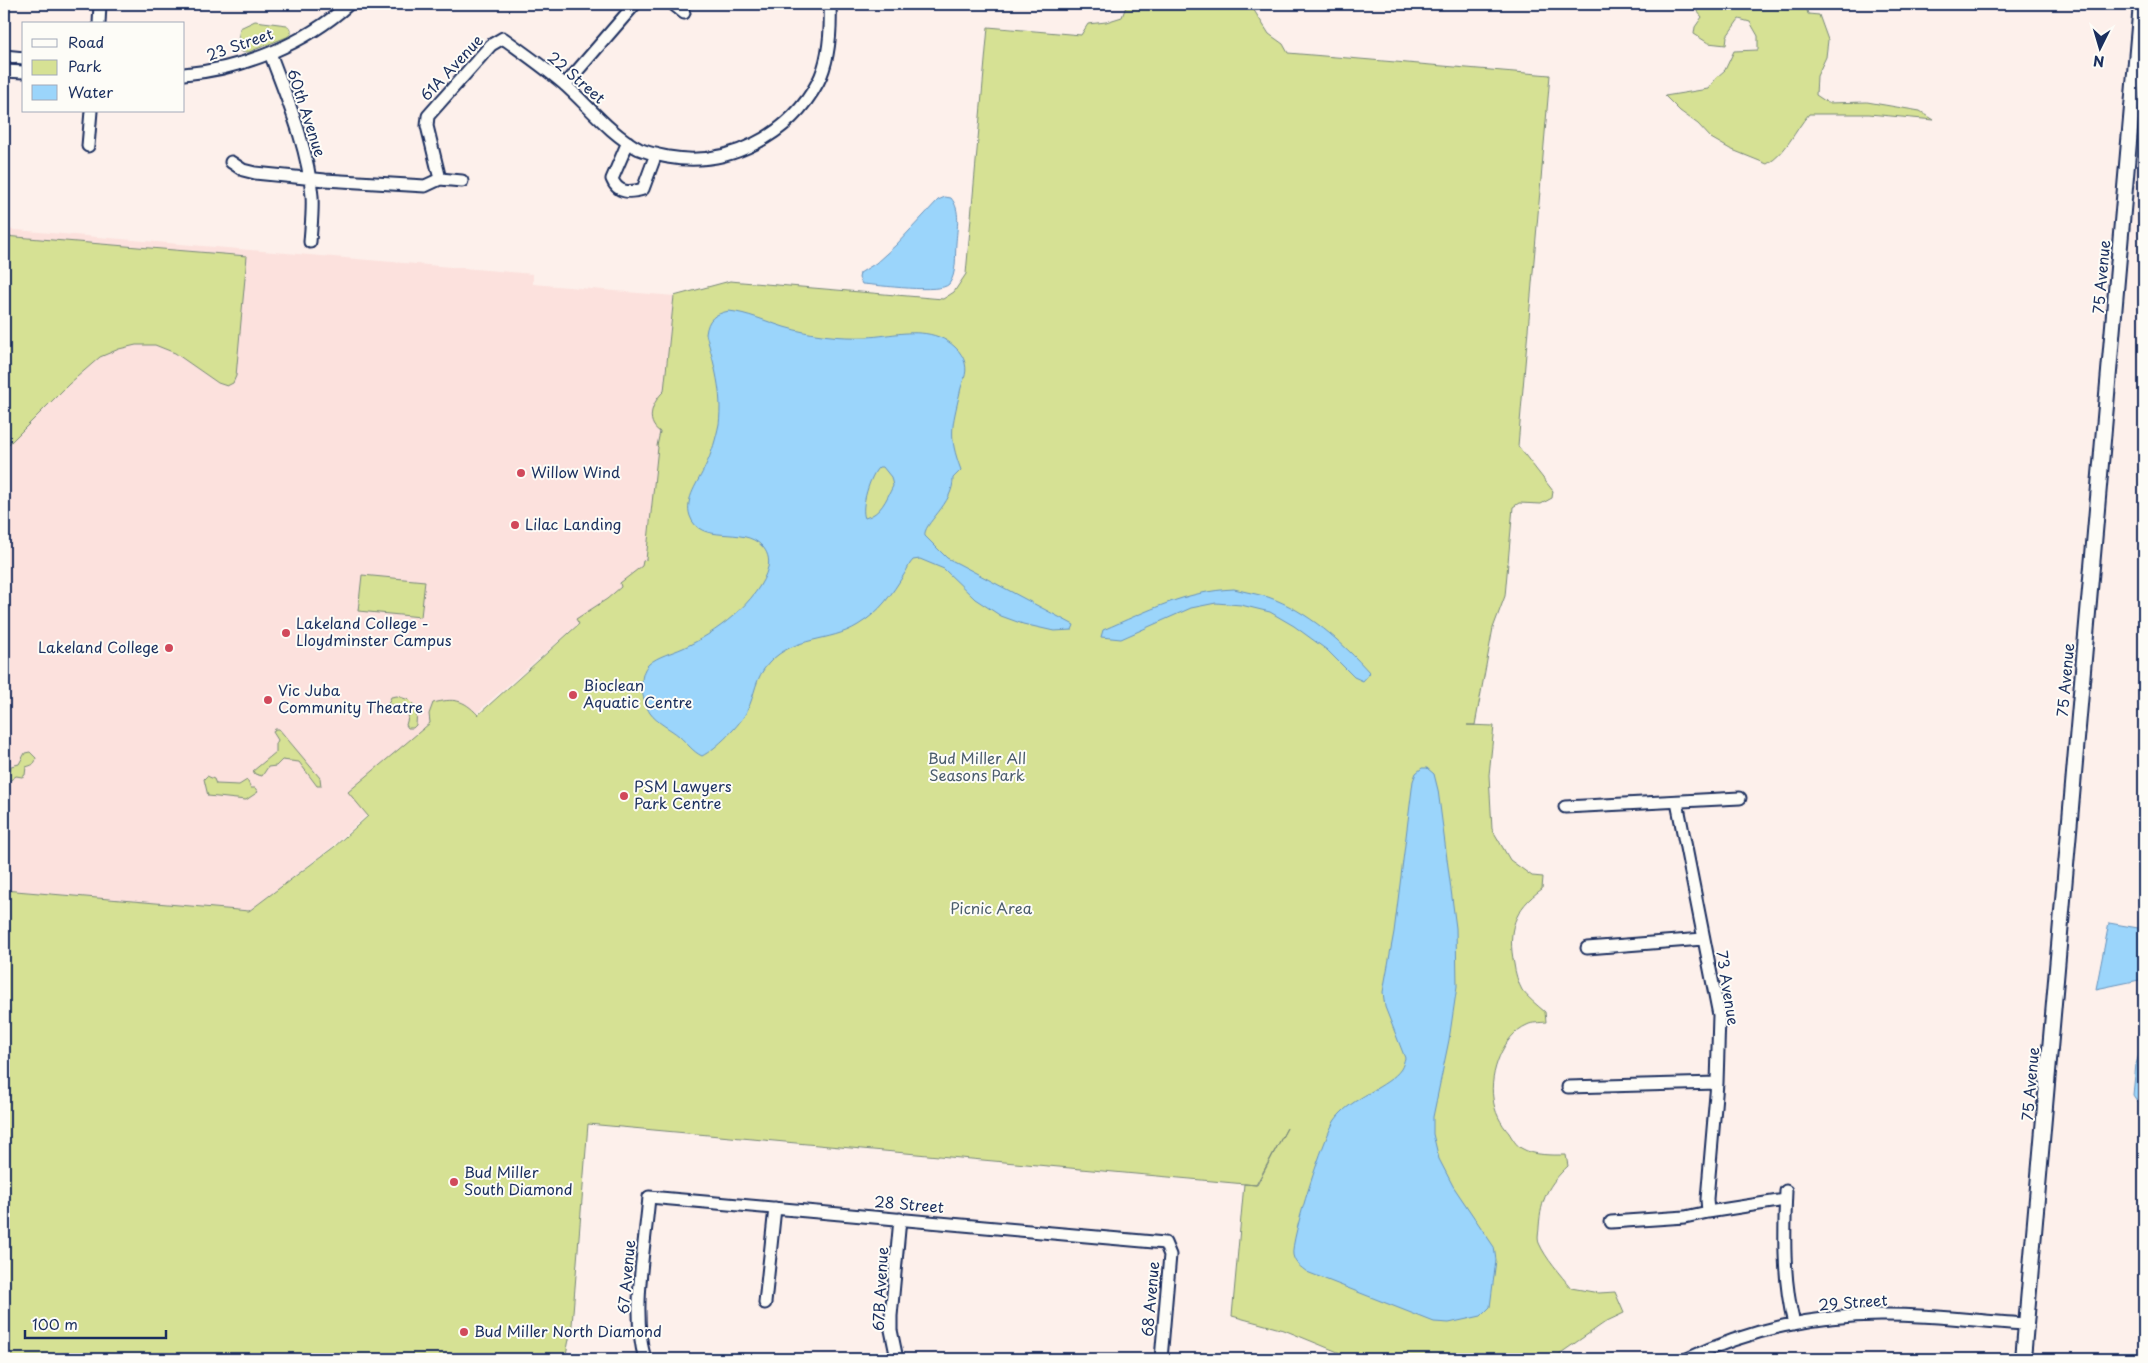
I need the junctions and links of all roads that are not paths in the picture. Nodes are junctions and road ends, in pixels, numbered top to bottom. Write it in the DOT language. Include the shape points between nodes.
graph roads {
  1 [pos="100,4"];
  2 [pos="349,4"];
  3 [pos="635,4"];
  4 [pos="673,4"];
  5 [pos="830,4"];
  6 [pos="2141,4"];
  7 [pos="684,12"];
  8 [pos="99,22"];
  9 [pos="503,38"];
  10 [pos="270,53"];
  11 [pos="4,56"];
  12 [pos="22,58"];
  13 [pos="4,71"];
  14 [pos="22,72"];
  15 [pos="185,74"];
  16 [pos="565,85"];
  17 [pos="91,112"];
  18 [pos="628,142"];
  19 [pos="88,146"];
  20 [pos="656,154"];
  21 [pos="231,162"];
  22 [pos="310,178"];
  23 [pos="440,179"];
  24 [pos="462,181"];
  25 [pos="310,242"];
  26 [pos="1740,798"];
  27 [pos="1677,802"];
  28 [pos="1565,807"];
  29 [pos="1704,939"];
  30 [pos="1587,948"];
  31 [pos="1717,1083"];
  32 [pos="1568,1087"];
  33 [pos="649,1197"];
  34 [pos="775,1208"];
  35 [pos="1708,1212"];
  36 [pos="900,1220"];
  37 [pos="1611,1222"];
  38 [pos="1165,1243"];
  39 [pos="765,1303"];
  40 [pos="1794,1324"];
  41 [pos="2026,1324"];
  42 [pos="645,1359"];
  43 [pos="897,1359"];
  44 [pos="1161,1359"];
  45 [pos="1687,1359"];
  46 [pos="2023,1359"];
  1 -- 8 [label="street"];
  2 -- 10 [label="street, 23 Street" via="333,18"];
  3 -- 16 [label="street"];
  4 -- 7 [label="street"];
  5 -- 20 [label="street, 22 Street" via="830,37 819,80 808,100 776,131 750,147 713,157 696,159"];
  6 -- 41 [label="main road, 75 Avenue"];
  9 -- 16 [label="street, 22 Street"];
  9 -- 23 [label="street, 61A Avenue" via="491,45 428,116 427,126"];
  10 -- 15 [label="street, 23 Street" via="203,73"];
  10 -- 22 [label="street, 60th Avenue" via="304,148"];
  11 -- 12 [label="street"];
  13 -- 14 [label="street"];
  16 -- 18 [label="street, 22 Street"];
  17 -- 19 [label="street"];
  18 -- 20 [label="street, 22 Street" via="640,150"];
  18 -- 20 [label="street" via="612,179 620,190 631,193 643,189"];
  21 -- 22 [label="street" via="255,173"];
  22 -- 23 [label="street" via="425,186"];
  22 -- 25 [label="street, 60th Avenue"];
  23 -- 24 [label="street"];
  26 -- 27 [label="street"];
  27 -- 28 [label="street"];
  27 -- 29 [label="street, 73 Avenue"];
  29 -- 30 [label="street"];
  29 -- 31 [label="street, 73 Avenue" via="1719,1015"];
  31 -- 32 [label="street"];
  31 -- 35 [label="street, 73 Avenue"];
  33 -- 34 [label="street, 28 Street"];
  33 -- 42 [label="street, 67 Avenue" via="638,1314"];
  34 -- 36 [label="street, 28 Street"];
  34 -- 39 [label="street"];
  35 -- 37 [label="street" via="1685,1217"];
  35 -- 40 [label="street" via="1786,1195 1785,1270"];
  36 -- 38 [label="street, 28 Street"];
  36 -- 43 [label="street, 67B Avenue" via="891,1316"];
  38 -- 44 [label="street, 68 Avenue" via="1170,1255"];
  40 -- 41 [label="street, 29 Street" via="1885,1315"];
  40 -- 45 [label="street, 29 Street" via="1753,1334"];
  41 -- 46 [label="main road, 75 Avenue"];
}
